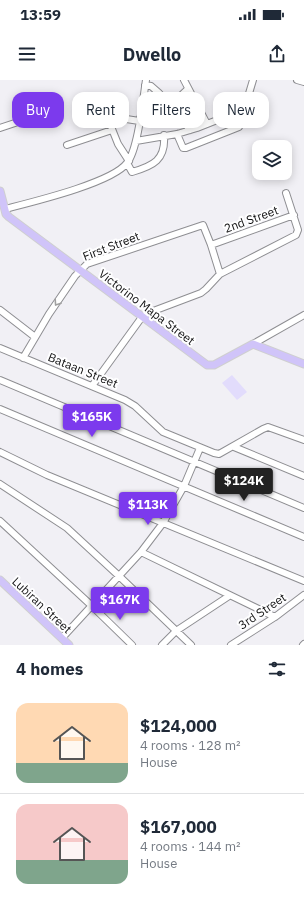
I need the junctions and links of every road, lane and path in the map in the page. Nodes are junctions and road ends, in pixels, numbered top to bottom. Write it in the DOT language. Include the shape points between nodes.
graph roads {
  1 [pos="184,80"];
  2 [pos="253,80"];
  3 [pos="297,80"];
  4 [pos="304,82"];
  5 [pos="145,83"];
  6 [pos="188,89"];
  7 [pos="158,92"];
  8 [pos="185,92"];
  9 [pos="250,92"];
  10 [pos="213,121"];
  11 [pos="12,124"];
  12 [pos="207,124"];
  13 [pos="0,128"];
  14 [pos="138,128"];
  15 [pos="236,128"];
  16 [pos="112,130"];
  17 [pos="190,130"];
  18 [pos="177,134"];
  19 [pos="164,135"];
  20 [pos="136,140"];
  21 [pos="67,145"];
  22 [pos="128,162"];
  23 [pos="0,191"];
  24 [pos="286,193"];
  25 [pos="3,210"];
  26 [pos="294,215"];
  27 [pos="211,244"];
  28 [pos="80,271"];
  29 [pos="220,274"];
  30 [pos="0,310"];
  31 [pos="304,315"];
  32 [pos="142,317"];
  33 [pos="35,337"];
  34 [pos="253,344"];
  35 [pos="0,348"];
  36 [pos="23,358"];
  37 [pos="304,364"];
  38 [pos="0,380"];
  39 [pos="92,386"];
  40 [pos="0,409"];
  41 [pos="304,440"];
  42 [pos="234,447"];
  43 [pos="200,448"];
  44 [pos="0,452"];
  45 [pos="194,462"];
  46 [pos="304,476"];
  47 [pos="0,484"];
  48 [pos="184,486"];
  49 [pos="304,508"];
  50 [pos="0,521"];
  51 [pos="163,523"];
  52 [pos="304,537"];
  53 [pos="141,552"];
  54 [pos="119,576"];
  55 [pos="0,580"];
  56 [pos="304,581"];
  57 [pos="304,595"];
  58 [pos="230,596"];
  59 [pos="92,606"];
  60 [pos="275,616"];
  61 [pos="176,631"];
  62 [pos="62,638"];
  63 [pos="69,645"];
  64 [pos="132,645"];
  65 [pos="162,645"];
  66 [pos="191,645"];
  67 [pos="231,645"];
  1 -- 6 [label="street"];
  2 -- 9 [label="street"];
  3 -- 4 [label="street"];
  5 -- 7 [label="street"];
  6 -- 8 [label="street"];
  6 -- 12 [label="street"];
  10 -- 12 [label="street"];
  11 -- 13 [label="street"];
  12 -- 17 [label="street"];
  14 -- 20 [label="street"];
  15 -- 18 [label="street" via="186,148 183,148"];
  16 -- 21 [label="street"];
  16 -- 22 [label="street"];
  17 -- 18 [label="street"];
  18 -- 19 [label="street"];
  19 -- 20 [label="street"];
  19 -- 22 [label="street" via="164,149 155,162 147,168 132,172"];
  20 -- 22 [label="street"];
  22 -- 25 [label="street" via="121,169 99,181"];
  23 -- 25 [label="main road, Victorino Mapa Street"];
  24 -- 26 [label="street"];
  25 -- 28 [label="main road, Victorino Mapa Street"];
  26 -- 27 [label="street, 2nd Street"];
  26 -- 29 [label="street, 2nd Street" via="298,230 296,235"];
  27 -- 28 [label="street, First Street" via="203,225 87,264"];
  27 -- 29 [label="street"];
  28 -- 32 [label="main road, Victorino Mapa Street"];
  28 -- 33 [label="street, First Street, one-way"];
  29 -- 32 [label="street, 2nd Street" via="204,291"];
  30 -- 33 [label="street"];
  31 -- 34 [label="street, Victorino Mapa Street"];
  32 -- 34 [label="main road, Victorino Mapa Street" via="207,365 214,365"];
  32 -- 39 [label="street, 2nd Street"];
  33 -- 36 [label="street, First Street"];
  34 -- 37 [label="main road"];
  35 -- 36 [label="street, Bataan Street"];
  36 -- 39 [label="street, Bataan Street"];
  38 -- 45 [label="street"];
  39 -- 43 [label="street, Bataan Street" via="130,402 163,432"];
  40 -- 48 [label="street"];
  41 -- 42 [label="street, Bataan Street" via="268,427"];
  42 -- 43 [label="street, Bataan Street" via="219,454"];
  42 -- 46 [label="street"];
  43 -- 45 [label="street"];
  44 -- 51 [label="street" via="47,475"];
  45 -- 48 [label="street"];
  45 -- 49 [label="street"];
  47 -- 54 [label="street" via="67,528"];
  48 -- 51 [label="street"];
  48 -- 52 [label="street"];
  50 -- 59 [label="street"];
  51 -- 53 [label="street"];
  51 -- 56 [label="street"];
  53 -- 54 [label="street"];
  53 -- 58 [label="street"];
  54 -- 59 [label="street"];
  54 -- 61 [label="street"];
  55 -- 62 [label="main road, Lubiran Street"];
  57 -- 60 [label="street, 3rd Street"];
  58 -- 60 [label="street"];
  58 -- 61 [label="street"];
  59 -- 62 [label="street"];
  59 -- 64 [label="street"];
  60 -- 67 [label="street, 3rd Street"];
  61 -- 65 [label="street"];
  61 -- 66 [label="street"];
  62 -- 63 [label="main road, Lubiran Street"];
}
